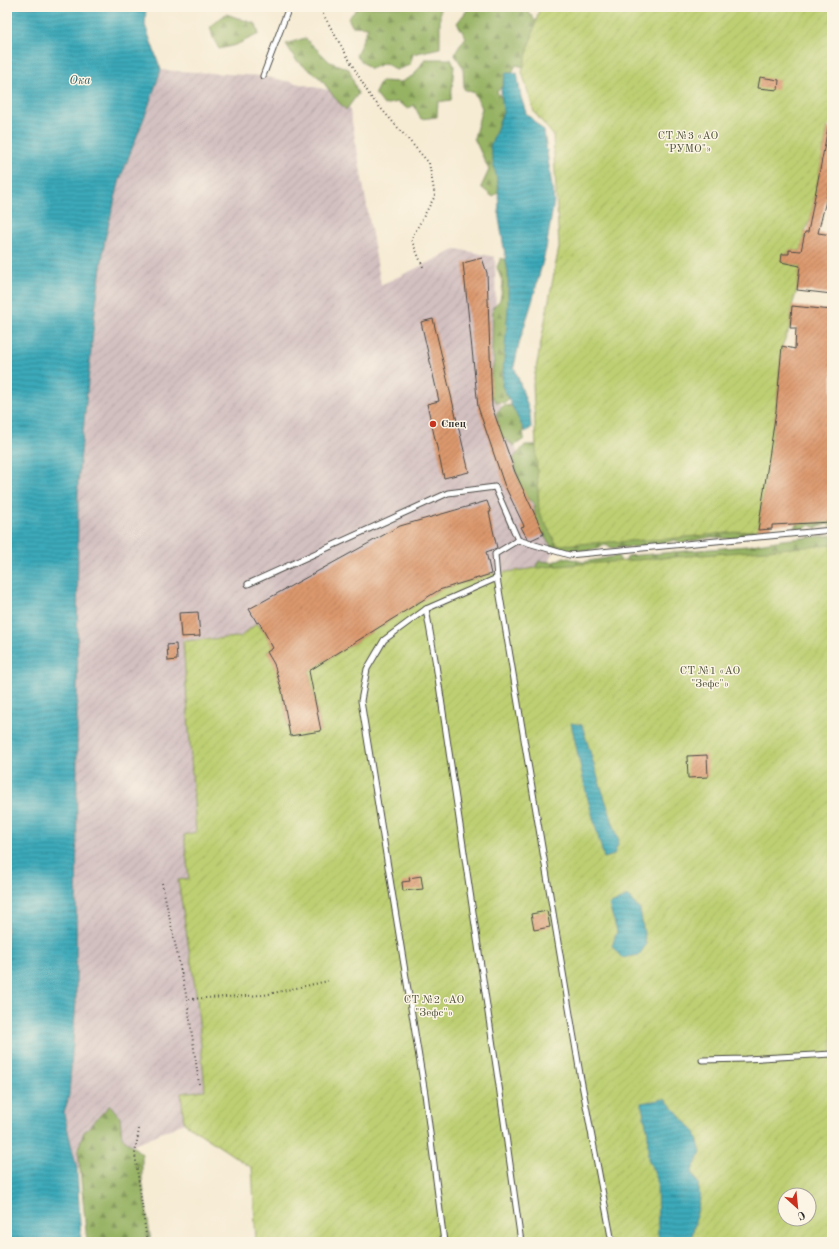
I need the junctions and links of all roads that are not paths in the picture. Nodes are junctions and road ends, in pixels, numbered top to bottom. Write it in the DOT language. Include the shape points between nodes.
graph roads {
  1 [pos="289,7"];
  2 [pos="263,76"];
  3 [pos="832,530"];
  4 [pos="518,540"];
  5 [pos="496,578"];
  6 [pos="248,584"];
  7 [pos="426,609"];
  8 [pos="832,1054"];
  9 [pos="702,1060"];
  10 [pos="444,1242"];
  11 [pos="521,1242"];
  12 [pos="612,1242"];
  1 -- 2 [label="lane"];
  3 -- 4 [label="lane" via="569,555"];
  4 -- 5 [label="lane" via="495,554"];
  4 -- 6 [label="lane" via="495,487 448,493"];
  5 -- 7 [label="lane"];
  5 -- 12 [label="lane" via="580,1074"];
  7 -- 10 [label="lane" via="384,640 367,669 361,701 425,1094"];
  7 -- 11 [label="lane"];
  8 -- 9 [label="lane"];
}
